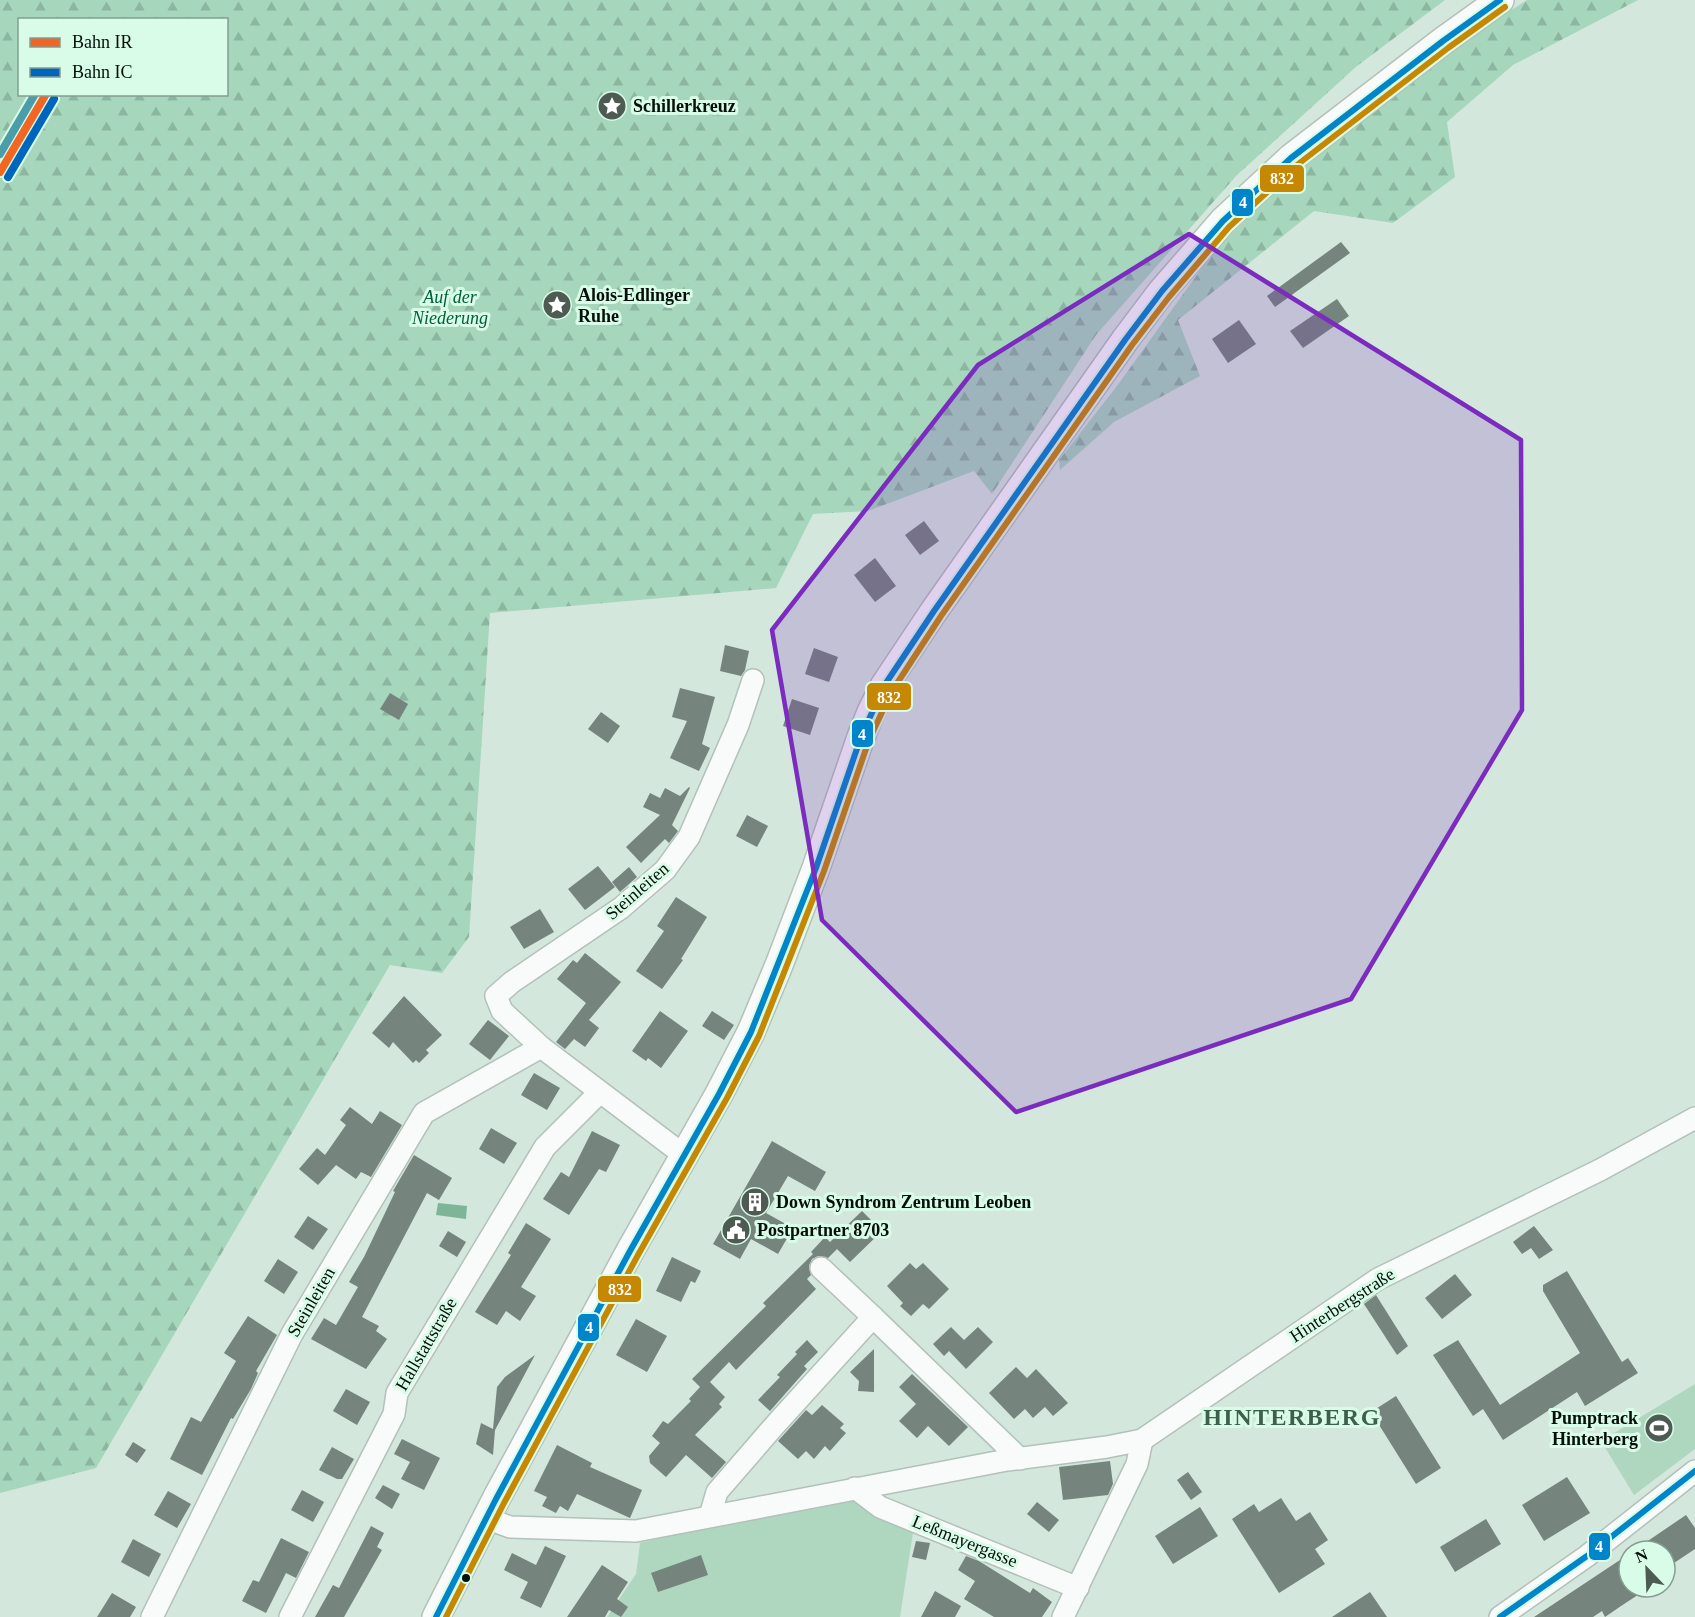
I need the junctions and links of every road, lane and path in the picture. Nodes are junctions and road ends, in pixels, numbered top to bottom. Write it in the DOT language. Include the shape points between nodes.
graph roads {
  1 [pos="1500,0"];
  2 [pos="753,680"];
  3 [pos="541,1047"];
  4 [pos="599,1093"];
  5 [pos="1695,1118"];
  6 [pos="685,1156"];
  7 [pos="821,1268"];
  8 [pos="873,1317"];
  9 [pos="1142,1440"];
  10 [pos="1020,1458"];
  11 [pos="1695,1471"];
  12 [pos="855,1488"];
  13 [pos="710,1516"];
  14 [pos="486,1518"];
  15 [pos="1078,1588"];
  16 [pos="152,1617"];
  17 [pos="290,1617"];
  18 [pos="436,1617"];
  19 [pos="1063,1617"];
  20 [pos="1500,1617"];
  1 -- 6 [label="main road" via="1291,158 1223,221 1162,291 1089,390 934,611 875,703 751,1032"];
  2 -- 3 [label="street, Steinleiten" via="689,837 665,870 621,908 496,996 501,1011"];
  3 -- 4 [label="street, Steinleiten"];
  3 -- 16 [label="street, Steinleiten" via="424,1113 292,1334"];
  4 -- 6 [label="street, Steinleiten"];
  4 -- 17 [label="street, Hallstattstraße" via="545,1147 442,1315 397,1392 394,1414"];
  5 -- 9 [label="street, Hinterbergstraße" via="1600,1170 1377,1279"];
  6 -- 14 [label="main road"];
  7 -- 8 [label="street"];
  8 -- 10 [label="street"];
  8 -- 13 [label="street" via="717,1492"];
  9 -- 10 [label="street, Hinterbergstraße"];
  9 -- 15 [label="street" via="1137,1464"];
  10 -- 12 [label="street, Hinterbergstraße"];
  11 -- 20 [label="street" via="1587,1556"];
  12 -- 13 [label="street, Hinterbergstraße"];
  12 -- 15 [label="street, Leßmayergasse" via="880,1507"];
  13 -- 14 [label="street, Hinterbergstraße" via="636,1531 510,1527"];
  14 -- 18 [label="main road"];
  15 -- 19 [label="street"];
}
